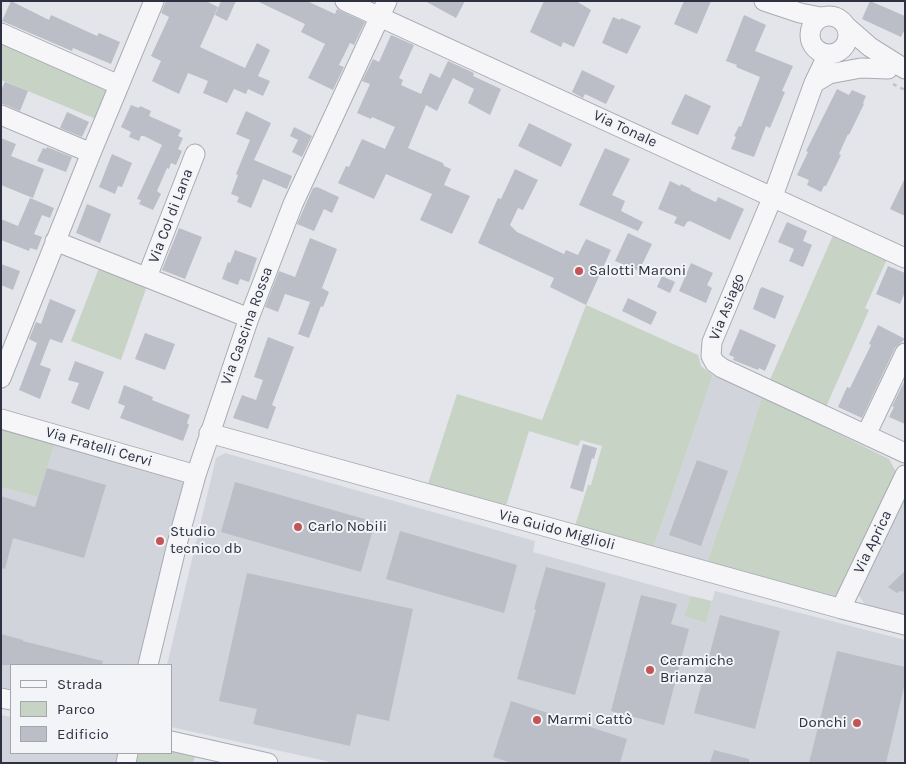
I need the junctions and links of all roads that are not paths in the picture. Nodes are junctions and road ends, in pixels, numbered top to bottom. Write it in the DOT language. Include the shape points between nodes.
graph roads {
  1 [pos="154,1"];
  2 [pos="345,1"];
  3 [pos="840,1"];
  4 [pos="765,2"];
  5 [pos="383,9"];
  6 [pos="822,16"];
  7 [pos="845,24"];
  8 [pos="1,32"];
  9 [pos="823,48"];
  10 [pos="899,70"];
  11 [pos="814,83"];
  12 [pos="119,85"];
  13 [pos="1,115"];
  14 [pos="91,153"];
  15 [pos="195,154"];
  16 [pos="773,196"];
  17 [pos="55,241"];
  18 [pos="905,258"];
  19 [pos="147,278"];
  20 [pos="249,318"];
  21 [pos="905,353"];
  22 [pos="1,378"];
  23 [pos="1,419"];
  24 [pos="209,433"];
  25 [pos="866,435"];
  26 [pos="905,454"];
  27 [pos="905,475"];
  28 [pos="196,476"];
  29 [pos="842,609"];
  30 [pos="905,625"];
  31 [pos="148,664"];
  32 [pos="172,741"];
  33 [pos="268,763"];
  1 -- 12 [label="street"];
  2 -- 5 [label="street, Via Tonale"];
  3 -- 6 [label="street"];
  3 -- 7 [label="street"];
  4 -- 6 [label="street"];
  4 -- 9 [label="street" via="792,20"];
  5 -- 16 [label="street, Via Tonale"];
  5 -- 20 [label="street, Via Cascina Rossa" via="296,196"];
  6 -- 7 [label="street" via="835,16"];
  6 -- 9 [label="street" via="812,26"];
  7 -- 9 [label="street" via="846,44"];
  7 -- 10 [label="street"];
  8 -- 12 [label="street"];
  9 -- 10 [label="street" via="862,62"];
  9 -- 11 [label="street, Via Asiago" via="818,55"];
  10 -- 11 [label="street" via="860,68 836,73"];
  11 -- 16 [label="street, Via Asiago"];
  12 -- 14 [label="street"];
  13 -- 14 [label="street"];
  14 -- 17 [label="street"];
  15 -- 19 [label="street, Via Col di Lana"];
  16 -- 18 [label="street, Via Tonale"];
  16 -- 25 [label="street, Via Asiago" via="712,342 711,356 722,368"];
  17 -- 19 [label="street, Via Col di Lana"];
  17 -- 22 [label="street"];
  19 -- 20 [label="street, Via Col di Lana"];
  20 -- 24 [label="street, Via Cascina Rossa"];
  21 -- 25 [label="street"];
  23 -- 28 [label="street, Via Fratelli Cervi"];
  24 -- 28 [label="street, Via Cascina Rossa"];
  24 -- 29 [label="street, Via Guido Miglioli"];
  25 -- 26 [label="street, Via Asiago"];
  27 -- 29 [label="street, Via Aprica"];
  28 -- 31 [label="street, Via Cascina Rossa" via="176,544"];
  29 -- 30 [label="street, Via Guido Miglioli"];
  32 -- 33 [label="street"];
}
